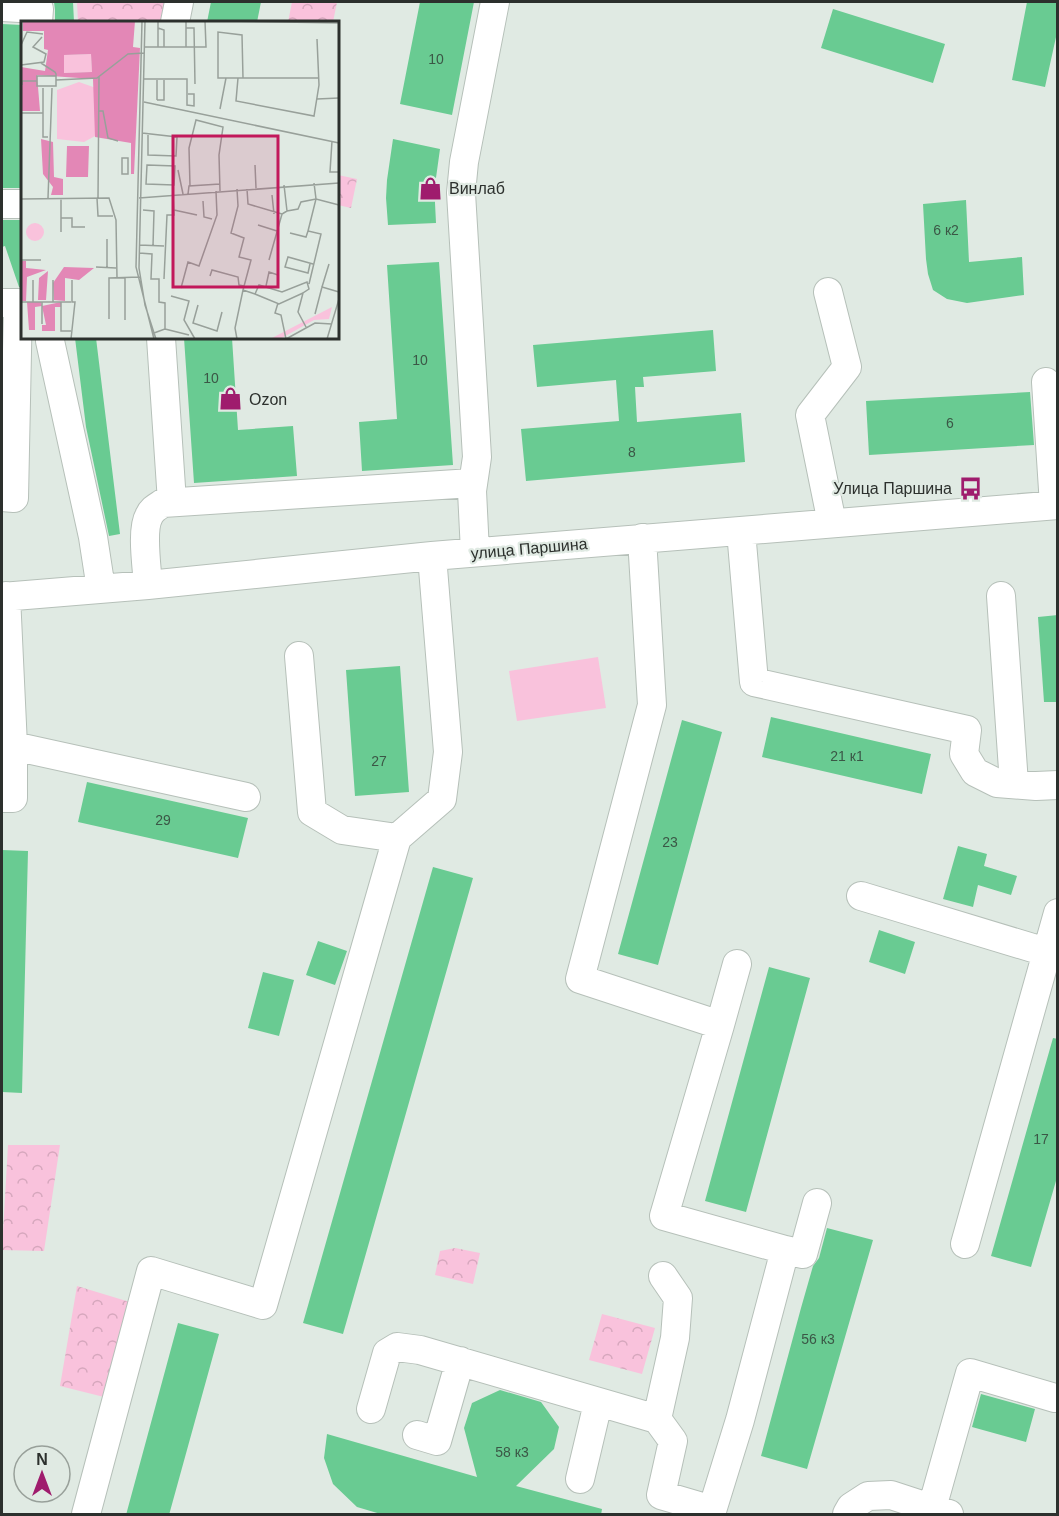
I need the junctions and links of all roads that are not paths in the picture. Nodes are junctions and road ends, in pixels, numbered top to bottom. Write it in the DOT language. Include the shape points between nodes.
graph roads {
  1 [pos="179,2"];
  2 [pos="495,2"];
  3 [pos="2,7"];
  4 [pos="38,21"];
  5 [pos="175,21"];
  6 [pos="2,204"];
  7 [pos="21,204"];
  8 [pos="828,292"];
  9 [pos="2,303"];
  10 [pos="161,339"];
  11 [pos="50,341"];
  12 [pos="1046,382"];
  13 [pos="472,483"];
  14 [pos="2,498"];
  15 [pos="172,502"];
  16 [pos="1056,505"];
  17 [pos="832,524"];
  18 [pos="741,531"];
  19 [pos="642,538"];
  20 [pos="475,552"];
  21 [pos="432,556"];
  22 [pos="148,585"];
  23 [pos="101,589"];
  24 [pos="1001,596"];
  25 [pos="4,597"];
  26 [pos="299,656"];
  27 [pos="13,746"];
  28 [pos="1014,784"];
  29 [pos="1058,785"];
  30 [pos="246,797"];
  31 [pos="2,798"];
  32 [pos="397,838"];
  33 [pos="861,896"];
  34 [pos="1058,913"];
  35 [pos="1046,952"];
  36 [pos="737,964"];
  37 [pos="720,1024"];
  38 [pos="817,1203"];
  39 [pos="965,1244"];
  40 [pos="784,1250"];
  41 [pos="663,1276"];
  42 [pos="460,1361"];
  43 [pos="1055,1398"];
  44 [pos="598,1403"];
  45 [pos="371,1409"];
  46 [pos="650,1422"];
  47 [pos="417,1435"];
  48 [pos="580,1479"];
  49 [pos="942,1511"];
  50 [pos="712,1512"];
  51 [pos="86,1515"];
  52 [pos="847,1515"];
  1 -- 5 [label="street"];
  2 -- 13 [label="street" via="460,193 477,457"];
  3 -- 4 [label="street" via="39,9"];
  6 -- 7 [label="street"];
  8 -- 17 [label="street" via="847,367 810,415"];
  9 -- 14 [label="street" via="18,303 15,498"];
  10 -- 15 [label="street"];
  11 -- 23 [label="street"];
  12 -- 16 [label="street"];
  13 -- 15 [label="street" via="388,479 272,487"];
  13 -- 20 [label="street"];
  15 -- 22 [label="street" via="154,508 146,522"];
  16 -- 17 [label="street, улица Паршина"];
  17 -- 18 [label="street, улица Паршина"];
  18 -- 19 [label="street, улица Паршина"];
  18 -- 28 [label="street" via="753,682 966,730 964,754 975,772 997,783"];
  19 -- 20 [label="street, улица Паршина"];
  19 -- 37 [label="street" via="652,705 580,979"];
  20 -- 21 [label="street, улица Паршина"];
  21 -- 22 [label="street, улица Паршина"];
  21 -- 32 [label="street" via="448,753 441,800"];
  22 -- 23 [label="street, улица Паршина"];
  23 -- 25 [label="street, улица Паршина"];
  24 -- 28 [label="street"];
  25 -- 27 [label="street"];
  26 -- 32 [label="street" via="312,812 342,830"];
  27 -- 30 [label="street"];
  27 -- 31 [label="street" via="13,798"];
  28 -- 29 [label="street"];
  32 -- 51 [label="street" via="263,1305 151,1271"];
  33 -- 35 [label="street"];
  34 -- 35 [label="street"];
  35 -- 39 [label="street"];
  36 -- 37 [label="street"];
  37 -- 40 [label="street" via="664,1216"];
  38 -- 40 [label="street" via="803,1254"];
  40 -- 50 [label="street"];
  41 -- 46 [label="street" via="678,1298 675,1338"];
  42 -- 44 [label="street"];
  42 -- 45 [label="street" via="420,1350 401,1361 397,1347 387,1353"];
  42 -- 47 [label="street" via="437,1441"];
  43 -- 49 [label="street" via="970,1373"];
  44 -- 46 [label="street"];
  44 -- 48 [label="street"];
  46 -- 50 [label="street" via="673,1441 661,1495"];
  49 -- 52 [label="street" via="891,1495 868,1497 851,1507"];
}
